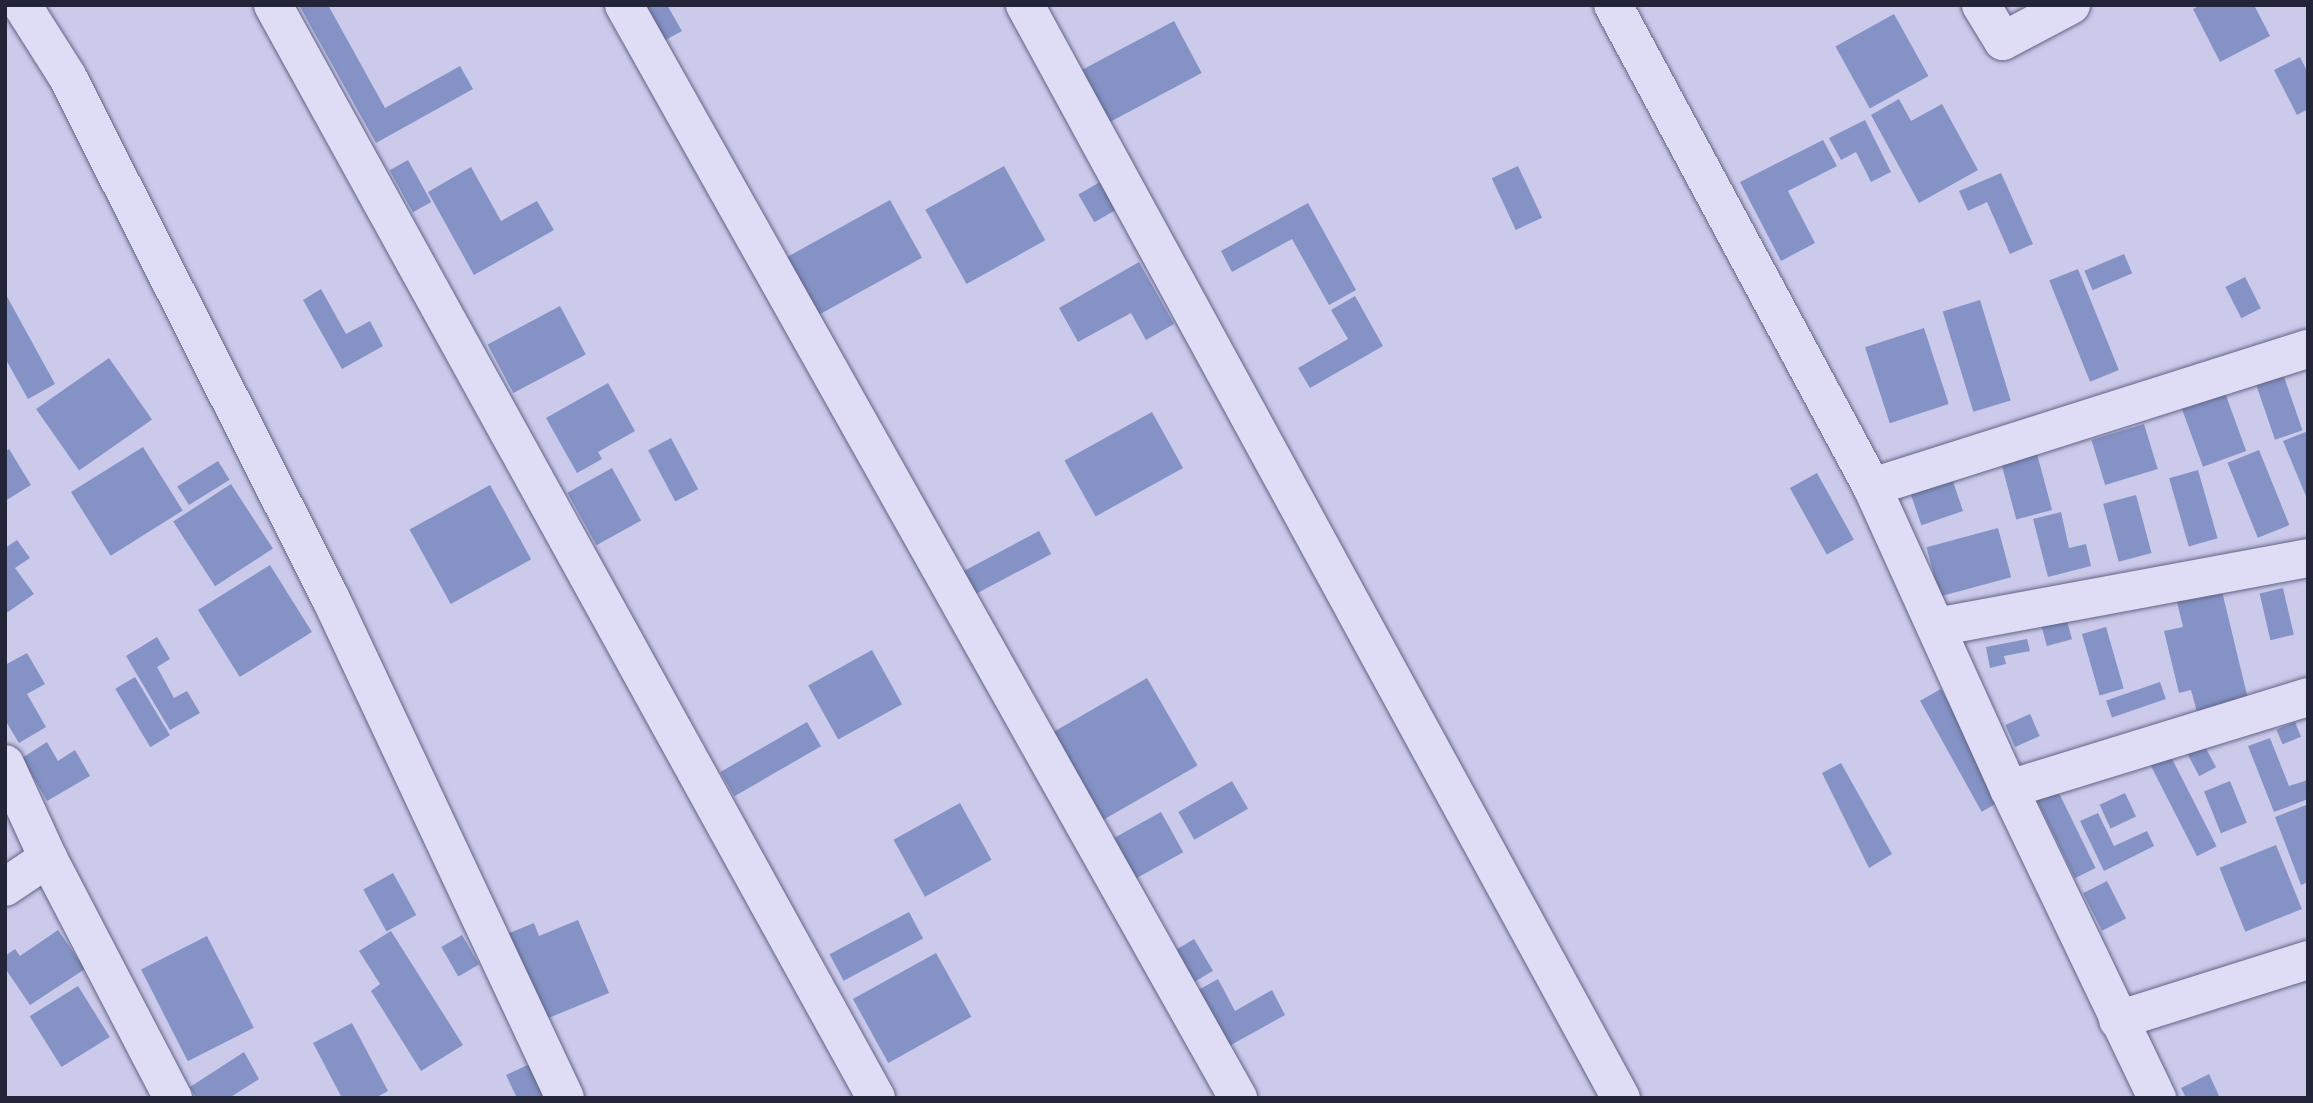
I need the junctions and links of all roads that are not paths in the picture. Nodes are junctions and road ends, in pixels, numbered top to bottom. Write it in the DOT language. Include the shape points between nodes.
graph roads {
  1 [pos="22,5"];
  2 [pos="273,5"];
  3 [pos="624,5"];
  4 [pos="1025,5"];
  5 [pos="1613,5"];
  6 [pos="1981,5"];
  7 [pos="2071,5"];
  8 [pos="2308,349"];
  9 [pos="1872,487"];
  10 [pos="2308,558"];
  11 [pos="1936,627"];
  12 [pos="2308,697"];
  13 [pos="5,764"];
  14 [pos="2009,789"];
  15 [pos="48,858"];
  16 [pos="5,887"];
  17 [pos="2308,960"];
  18 [pos="2118,1020"];
  19 [pos="173,1098"];
  20 [pos="565,1098"];
  21 [pos="876,1098"];
  22 [pos="1238,1098"];
  23 [pos="1621,1098"];
  24 [pos="2157,1098"];
  1 -- 20 [label="street" via="67,76 324,584"];
  2 -- 21 [label="street"];
  3 -- 22 [label="street"];
  4 -- 23 [label="street"];
  5 -- 9 [label="street"];
  6 -- 7 [label="street" via="2003,41"];
  8 -- 9 [label="street"];
  9 -- 11 [label="street"];
  10 -- 11 [label="street"];
  11 -- 14 [label="street"];
  12 -- 14 [label="street"];
  13 -- 15 [label="street"];
  14 -- 18 [label="street"];
  15 -- 16 [label="street"];
  15 -- 19 [label="street"];
  17 -- 18 [label="street"];
  18 -- 24 [label="street"];
}
